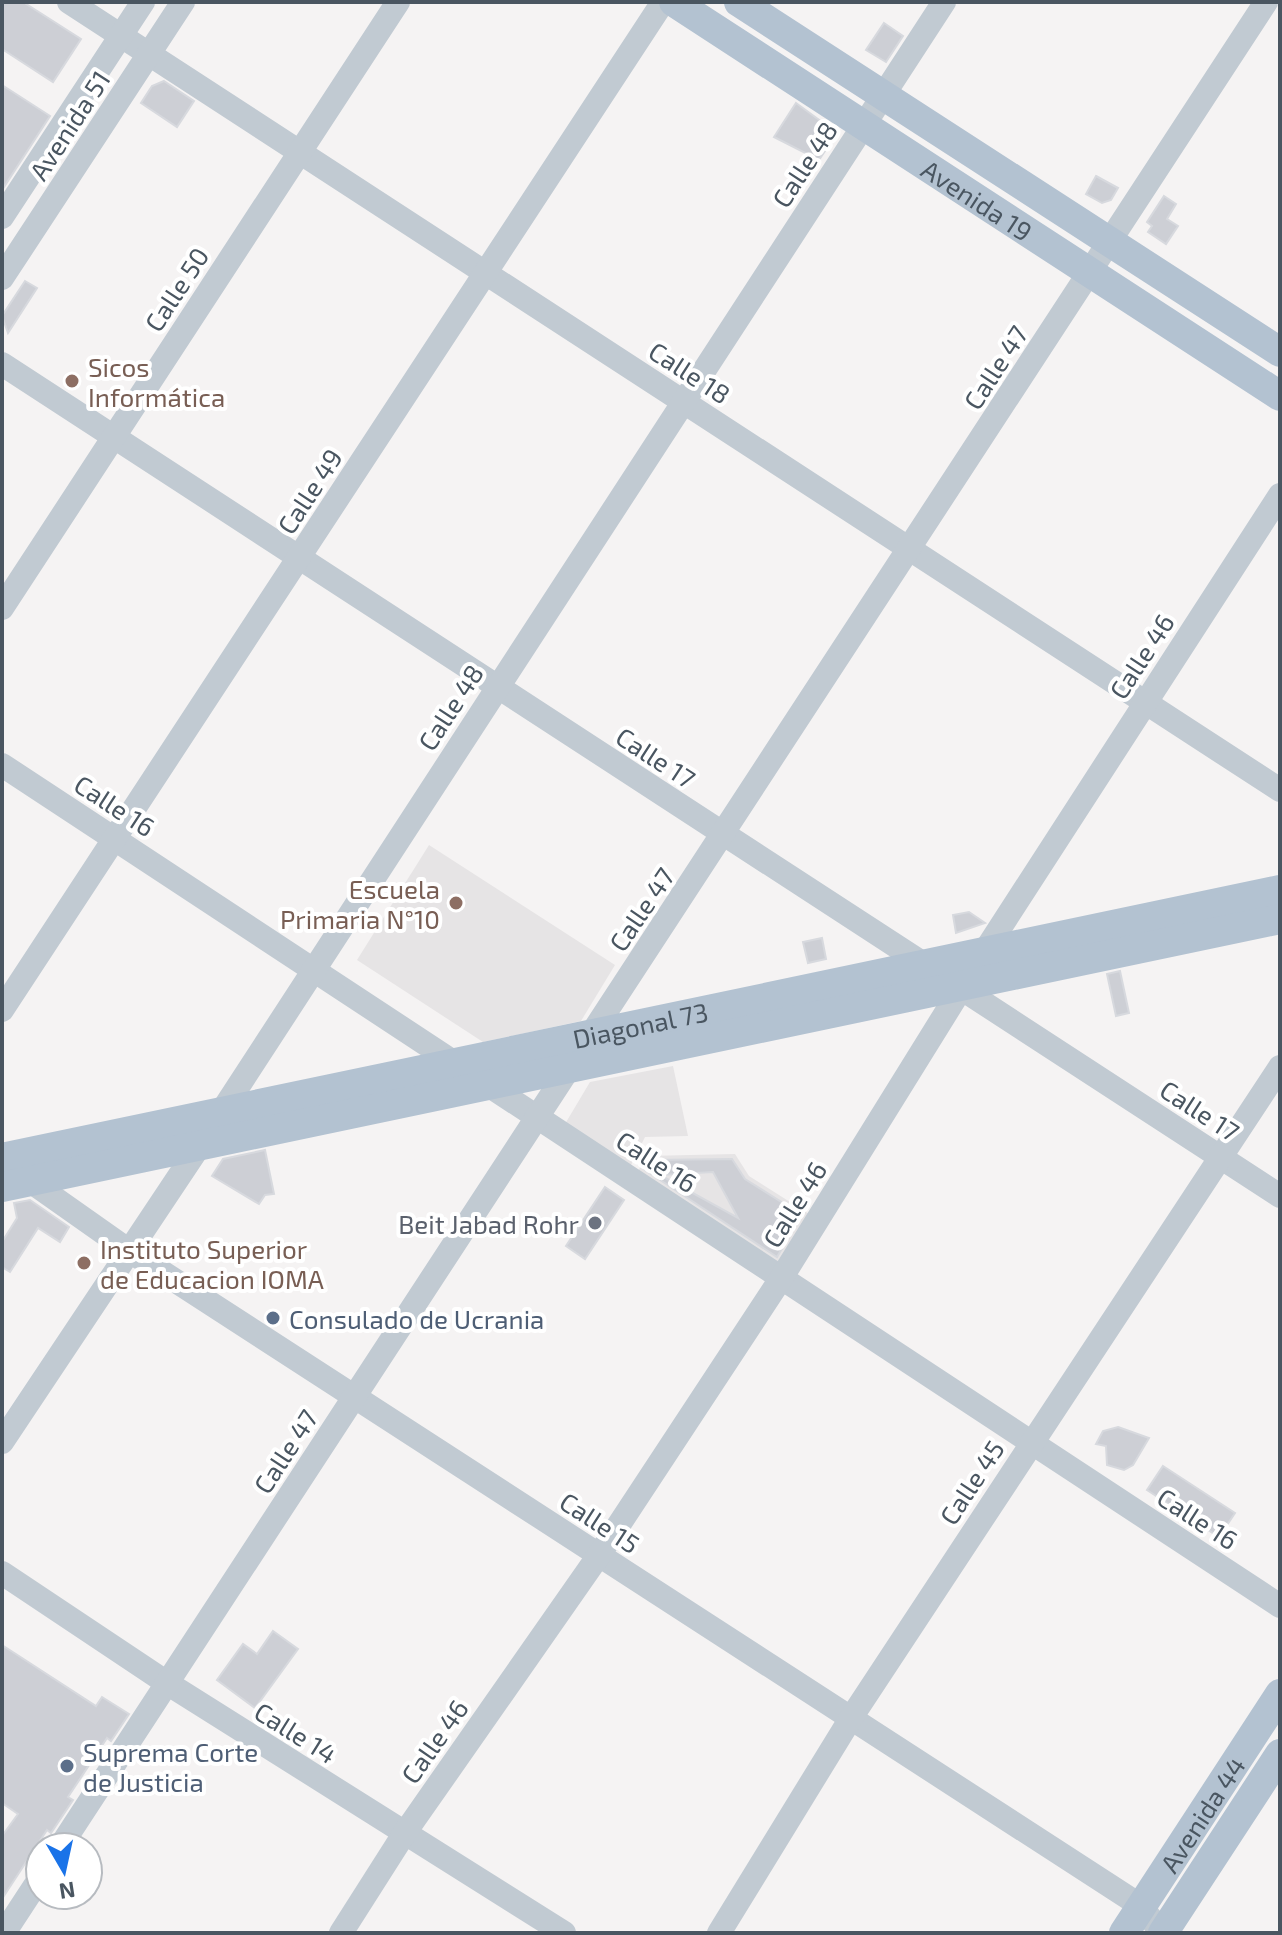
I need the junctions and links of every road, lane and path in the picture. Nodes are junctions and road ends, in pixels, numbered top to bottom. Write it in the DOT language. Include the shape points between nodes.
graph roads {
  1 [pos="69,2"];
  2 [pos="143,2"];
  3 [pos="183,2"];
  4 [pos="398,2"];
  5 [pos="663,2"];
  6 [pos="674,2"];
  7 [pos="739,2"];
  8 [pos="944,2"];
  9 [pos="1266,2"];
  10 [pos="121,36"];
  11 [pos="149,54"];
  12 [pos="883,95"];
  13 [pos="864,125"];
  14 [pos="298,151"];
  15 [pos="2,217"];
  16 [pos="1110,242"];
  17 [pos="485,273"];
  18 [pos="1090,273"];
  19 [pos="2,278"];
  20 [pos="1280,352"];
  21 [pos="2,364"];
  22 [pos="1280,396"];
  23 [pos="683,401"];
  24 [pos="113,437"];
  25 [pos="1280,495"];
  26 [pos="911,549"];
  27 [pos="299,557"];
  28 [pos="2,608"];
  29 [pos="497,686"];
  30 [pos="1145,701"];
  31 [pos="2,765"];
  32 [pos="1280,790"];
  33 [pos="725,835"];
  34 [pos="115,838"];
  35 [pos="1280,890"];
  36 [pos="1280,919"];
  37 [pos="984,951"];
  38 [pos="925,963"];
  39 [pos="312,968"];
  40 [pos="962,986"];
  41 [pos="2,1010"];
  42 [pos="589,1036"];
  43 [pos="456,1063"];
  44 [pos="1280,1067"];
  45 [pos="566,1069"];
  46 [pos="491,1084"];
  47 [pos="221,1113"];
  48 [pos="537,1115"];
  49 [pos="200,1145"];
  50 [pos="1219,1156"];
  51 [pos="2,1161"];
  52 [pos="16,1184"];
  53 [pos="1280,1196"];
  54 [pos="128,1250"];
  55 [pos="782,1277"];
  56 [pos="354,1396"];
  57 [pos="1031,1441"];
  58 [pos="2,1442"];
  59 [pos="599,1555"];
  60 [pos="2,1573"];
  61 [pos="1280,1606"];
  62 [pos="167,1683"];
  63 [pos="1280,1694"];
  64 [pos="851,1718"];
  65 [pos="1280,1754"];
  66 [pos="70,1831"];
  67 [pos="404,1834"];
  68 [pos="24,1902"];
  69 [pos="1141,1906"];
  70 [pos="4,1933"];
  71 [pos="341,1933"];
  72 [pos="564,1933"];
  73 [pos="719,1933"];
  74 [pos="1124,1933"];
  75 [pos="1162,1933"];
  1 -- 10 [label="street, Calle 18"];
  2 -- 10 [label="street, Avenida 51"];
  3 -- 11 [label="street, Avenida 51"];
  4 -- 14 [label="street, Calle 50"];
  5 -- 17 [label="street, Calle 49"];
  6 -- 13 [label="main road, Avenida 19"];
  7 -- 12 [label="main road, Avenida 19"];
  8 -- 12 [label="street, Calle 48"];
  9 -- 16 [label="street, Calle 47"];
  10 -- 11 [label="street, Calle 18"];
  10 -- 15 [label="street, Avenida 51"];
  11 -- 14 [label="street, Calle 18"];
  11 -- 19 [label="street, Avenida 51"];
  12 -- 13 [label="street, Calle 48"];
  12 -- 16 [label="main road, Avenida 19"];
  13 -- 18 [label="main road, Avenida 19"];
  13 -- 23 [label="street, Calle 48"];
  14 -- 17 [label="street, Calle 18"];
  14 -- 24 [label="street, Calle 50"];
  16 -- 18 [label="street, Calle 47"];
  16 -- 20 [label="main road, Avenida 19"];
  17 -- 23 [label="street, Calle 18"];
  17 -- 27 [label="street, Calle 49"];
  18 -- 22 [label="main road, Avenida 19"];
  18 -- 26 [label="street, Calle 47"];
  21 -- 24 [label="street, Calle 17"];
  23 -- 26 [label="street, Calle 18"];
  23 -- 29 [label="street, Calle 48"];
  24 -- 27 [label="street, Calle 17"];
  24 -- 28 [label="street, Calle 50"];
  25 -- 30 [label="street, Calle 46"];
  26 -- 30 [label="street, Calle 18"];
  26 -- 33 [label="street, Calle 47"];
  27 -- 29 [label="street, Calle 17"];
  27 -- 34 [label="street, Calle 49"];
  29 -- 33 [label="street, Calle 17"];
  29 -- 39 [label="street, Calle 48"];
  30 -- 32 [label="street, Calle 18"];
  30 -- 37 [label="street, Calle 46"];
  31 -- 34 [label="street, Calle 16"];
  33 -- 38 [label="street, Calle 17"];
  33 -- 42 [label="street, Calle 47"];
  34 -- 39 [label="street, Calle 16"];
  34 -- 41 [label="street, Calle 49"];
  35 -- 37 [label="main road, Diagonal 73"];
  36 -- 40 [label="main road, Diagonal 73"];
  37 -- 38 [label="main road, Diagonal 73"];
  37 -- 40 [label="street, Calle 46"];
  38 -- 40 [label="street, Calle 17"];
  38 -- 42 [label="main road, Diagonal 73"];
  39 -- 43 [label="street, Calle 16"];
  39 -- 47 [label="street, Calle 48"];
  40 -- 45 [label="main road, Diagonal 73"];
  40 -- 50 [label="street, Calle 17"];
  40 -- 55 [label="street, Calle 46"];
  42 -- 43 [label="main road, Diagonal 73"];
  42 -- 45 [label="street, Calle 47"];
  43 -- 46 [label="street, Calle 16"];
  43 -- 47 [label="main road, Diagonal 73"];
  44 -- 50 [label="street, Calle 45"];
  45 -- 46 [label="main road, Diagonal 73"];
  45 -- 48 [label="street, Calle 47"];
  46 -- 48 [label="street, Calle 16"];
  46 -- 49 [label="main road, Diagonal 73"];
  47 -- 49 [label="street, Calle 48"];
  47 -- 51 [label="main road, Diagonal 73"];
  48 -- 55 [label="street, Calle 16"];
  48 -- 56 [label="street, Calle 47"];
  49 -- 52 [label="main road, Diagonal 73"];
  49 -- 54 [label="street, Calle 48"];
  50 -- 53 [label="street, Calle 17"];
  50 -- 57 [label="street, Calle 45"];
  51 -- 52 [label="street, Calle 15"];
  52 -- 54 [label="street, Calle 15"];
  54 -- 56 [label="street, Calle 15"];
  54 -- 58 [label="street, Calle 48"];
  55 -- 57 [label="street, Calle 16"];
  55 -- 59 [label="street, Calle 46"];
  56 -- 59 [label="street, Calle 15"];
  56 -- 62 [label="street, Calle 47"];
  57 -- 61 [label="street, Calle 16"];
  57 -- 64 [label="street, Calle 45"];
  59 -- 64 [label="street, Calle 15"];
  59 -- 67 [label="street, Calle 46"];
  60 -- 62 [label="street, Calle 14"];
  62 -- 66 [label="street, Calle 47"];
  62 -- 67 [label="street, Calle 14"];
  63 -- 69 [label="main road, Avenida 44"];
  64 -- 69 [label="street, Calle 15"];
  64 -- 73 [label="street, Calle 45"];
  65 -- 75 [label="main road, Avenida 44"];
  67 -- 71 [label="street, Calle 46"];
  67 -- 72 [label="street, Calle 14"];
  68 -- 70 [label="street"];
  69 -- 74 [label="main road, Avenida 44"];
  69 -- 75 [label="street, Calle 15"];
}
